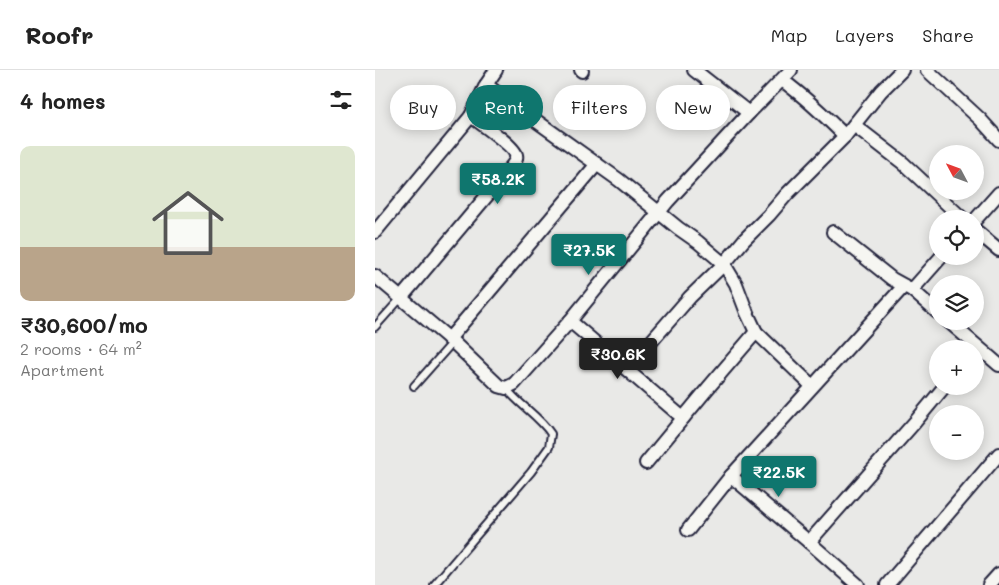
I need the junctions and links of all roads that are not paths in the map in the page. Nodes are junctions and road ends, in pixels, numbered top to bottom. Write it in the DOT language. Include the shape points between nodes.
graph roads {
  1 [pos="496,70"];
  2 [pos="694,70"];
  3 [pos="791,70"];
  4 [pos="902,70"];
  5 [pos="927,70"];
  6 [pos="782,80"];
  7 [pos="485,85"];
  8 [pos="749,113"];
  9 [pos="466,122"];
  10 [pos="854,125"];
  11 [pos="543,126"];
  12 [pos="489,130"];
  13 [pos="845,136"];
  14 [pos="999,140"];
  15 [pos="597,164"];
  16 [pos="999,193"];
  17 [pos="953,210"];
  18 [pos="984,210"];
  19 [pos="659,212"];
  20 [pos="375,232"];
  21 [pos="833,232"];
  22 [pos="984,238"];
  23 [pos="999,250"];
  24 [pos="724,264"];
  25 [pos="932,265"];
  26 [pos="375,276"];
  27 [pos="908,288"];
  28 [pos="401,298"];
  29 [pos="929,305"];
  30 [pos="570,321"];
  31 [pos="375,326"];
  32 [pos="957,330"];
  33 [pos="756,332"];
  34 [pos="968,340"];
  35 [pos="451,341"];
  36 [pos="643,351"];
  37 [pos="984,354"];
  38 [pos="999,365"];
  39 [pos="414,386"];
  40 [pos="813,386"];
  41 [pos="506,388"];
  42 [pos="938,395"];
  43 [pos="683,418"];
  44 [pos="999,454"];
  45 [pos="646,463"];
  46 [pos="731,476"];
  47 [pos="688,530"];
  48 [pos="809,542"];
  49 [pos="999,574"];
  50 [pos="434,585"];
  51 [pos="858,585"];
  52 [pos="887,585"];
  53 [pos="989,585"];
  1 -- 7 [label="street"];
  2 -- 8 [label="street"];
  3 -- 6 [label="street"];
  4 -- 10 [label="street"];
  5 -- 14 [label="street"];
  6 -- 8 [label="street"];
  6 -- 13 [label="street"];
  8 -- 19 [label="street"];
  9 -- 20 [label="street"];
  10 -- 13 [label="street"];
  10 -- 17 [label="street" via="903,163"];
  11 -- 15 [label="street"];
  12 -- 28 [label="street" via="509,145 517,159"];
  13 -- 24 [label="street"];
  15 -- 19 [label="street"];
  15 -- 35 [label="street"];
  16 -- 18 [label="street"];
  19 -- 24 [label="street"];
  19 -- 30 [label="street"];
  21 -- 27 [label="street"];
  22 -- 23 [label="street"];
  24 -- 33 [label="street"];
  24 -- 36 [label="street"];
  25 -- 27 [label="street"];
  26 -- 28 [label="street"];
  27 -- 29 [label="street"];
  27 -- 40 [label="street"];
  28 -- 31 [label="lane"];
  28 -- 35 [label="street"];
  30 -- 41 [label="street" via="515,384"];
  30 -- 43 [label="street"];
  32 -- 34 [label="street"];
  33 -- 40 [label="street"];
  33 -- 43 [label="street"];
  35 -- 39 [label="lane"];
  35 -- 41 [label="street" via="499,386"];
  37 -- 38 [label="street"];
  40 -- 46 [label="street"];
  41 -- 50 [label="lane" via="545,425 551,434 549,447"];
  42 -- 48 [label="street"];
  43 -- 45 [label="street"];
  44 -- 52 [label="street"];
  46 -- 47 [label="street"];
  46 -- 48 [label="street"];
  48 -- 51 [label="street"];
  49 -- 53 [label="street"];
}
